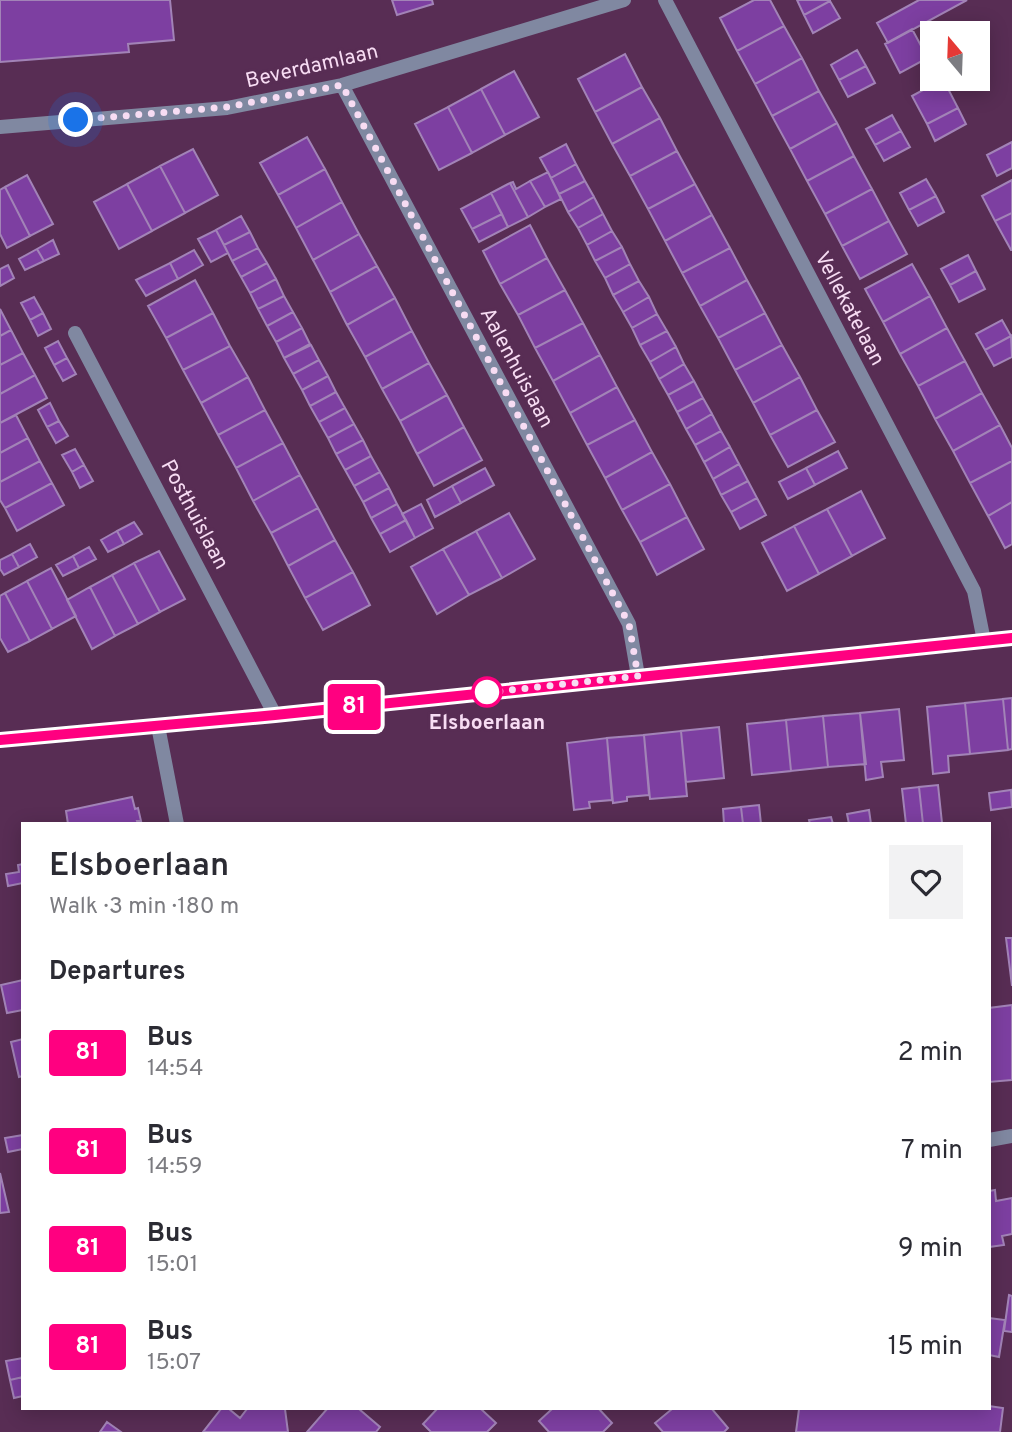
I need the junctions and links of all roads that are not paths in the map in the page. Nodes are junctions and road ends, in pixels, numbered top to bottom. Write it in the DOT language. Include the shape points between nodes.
graph roads {
  1 [pos="624,0"];
  2 [pos="665,0"];
  3 [pos="342,85"];
  4 [pos="0,127"];
  5 [pos="75,333"];
  6 [pos="1012,638"];
  7 [pos="984,641"];
  8 [pos="638,676"];
  9 [pos="275,715"];
  10 [pos="158,726"];
  11 [pos="0,740"];
  12 [pos="177,822"];
  13 [pos="1012,1136"];
  14 [pos="991,1140"];
  1 -- 3 [label="street, Beverdamlaan"];
  2 -- 7 [label="street, Vellekatelaan" via="974,591"];
  3 -- 4 [label="street, Beverdamlaan" via="227,107"];
  3 -- 8 [label="street, Aalenhuislaan" via="629,624"];
  5 -- 9 [label="street, Posthuislaan"];
  6 -- 7 [label="street"];
  7 -- 8 [label="street"];
  8 -- 9 [label="street"];
  9 -- 10 [label="street"];
  10 -- 11 [label="street"];
  10 -- 12 [label="street"];
  13 -- 14 [label="street"];
}
